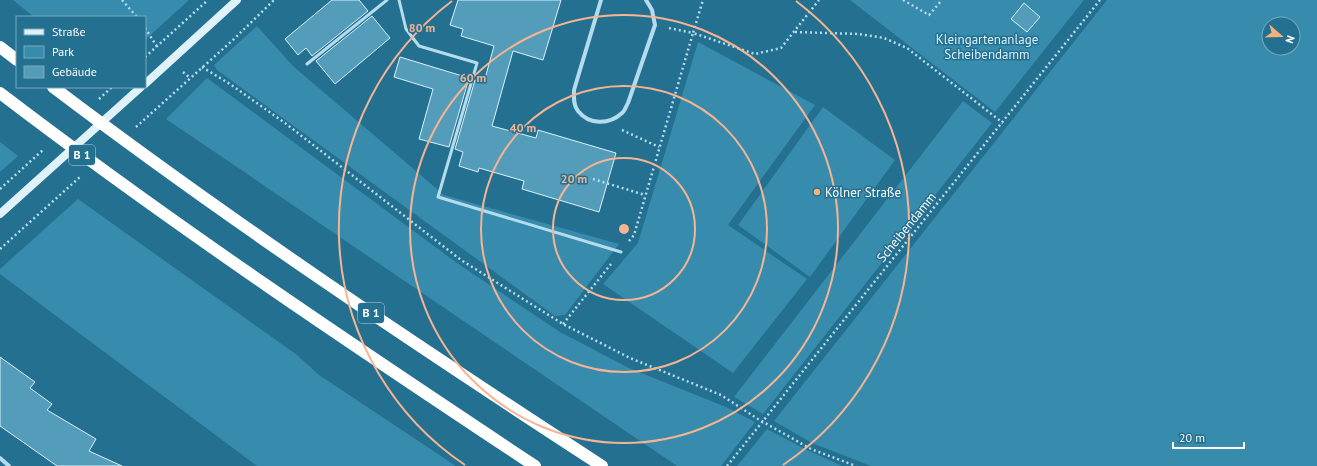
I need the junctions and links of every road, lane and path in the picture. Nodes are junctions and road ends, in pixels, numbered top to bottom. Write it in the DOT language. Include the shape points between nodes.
graph roads {
  1 [pos="122,0"];
  2 [pos="208,0"];
  3 [pos="238,0"];
  4 [pos="274,0"];
  5 [pos="387,0"];
  6 [pos="399,0"];
  7 [pos="602,0"];
  8 [pos="646,0"];
  9 [pos="703,0"];
  10 [pos="819,0"];
  11 [pos="903,0"];
  12 [pos="942,0"];
  13 [pos="1100,0"];
  14 [pos="136,16"];
  15 [pos="655,25"];
  16 [pos="146,30"];
  17 [pos="794,32"];
  18 [pos="693,33"];
  19 [pos="0,47"];
  20 [pos="157,47"];
  21 [pos="146,56"];
  22 [pos="16,59"];
  23 [pos="171,60"];
  24 [pos="307,64"];
  25 [pos="202,67"];
  26 [pos="190,78"];
  27 [pos="146,83"];
  28 [pos="54,88"];
  29 [pos="140,88"];
  30 [pos="0,93"];
  31 [pos="608,122"];
  32 [pos="1002,123"];
  33 [pos="659,147"];
  34 [pos="594,179"];
  35 [pos="645,195"];
  36 [pos="0,214"];
  37 [pos="621,252"];
  38 [pos="563,324"];
  39 [pos="763,422"];
  40 [pos="0,458"];
  41 [pos="9,466"];
  42 [pos="535,466"];
  43 [pos="602,466"];
  44 [pos="726,466"];
  45 [pos="856,466"];
  1 -- 14 [label="path"];
  2 -- 20 [label="path"];
  3 -- 23 [label="main road"];
  4 -- 25 [label="path"];
  5 -- 24 [label="lane"];
  6 -- 37 [label="lane" via="406,29 419,46 477,63 438,197"];
  7 -- 31 [label="street" via="574,90 574,101 577,110 587,119"];
  8 -- 15 [label="street" via="652,10"];
  9 -- 18 [label="path"];
  10 -- 17 [label="path"];
  11 -- 12 [label="path" via="929,15"];
  13 -- 32 [label="path, Scheibendamm"];
  15 -- 18 [label="path"];
  15 -- 31 [label="street" via="628,103 622,113"];
  16 -- 20 [label="path"];
  17 -- 18 [label="path" via="781,48 755,54"];
  17 -- 32 [label="path" via="859,34 884,38 907,48"];
  18 -- 33 [label="path"];
  19 -- 22 [label="highway"];
  20 -- 21 [label="path"];
  20 -- 23 [label="path"];
  23 -- 27 [label="main road"];
  25 -- 26 [label="path"];
  25 -- 38 [label="path" via="285,123 462,260"];
  28 -- 43 [label="highway, B 1" via="316,276"];
  29 -- 36 [label="main road"];
  30 -- 42 [label="highway, B 1" via="118,181 289,301"];
  31 -- 33 [label="path" via="629,135"];
  32 -- 39 [label="path, Scheibendamm"];
  33 -- 35 [label="path"];
  34 -- 35 [label="path"];
  35 -- 37 [label="path" via="634,235"];
  37 -- 38 [label="path"];
  38 -- 39 [label="path" via="630,358 721,395"];
  39 -- 44 [label="path, Scheibendamm"];
  39 -- 45 [label="path" via="811,449"];
  40 -- 41 [label="street"];
}
